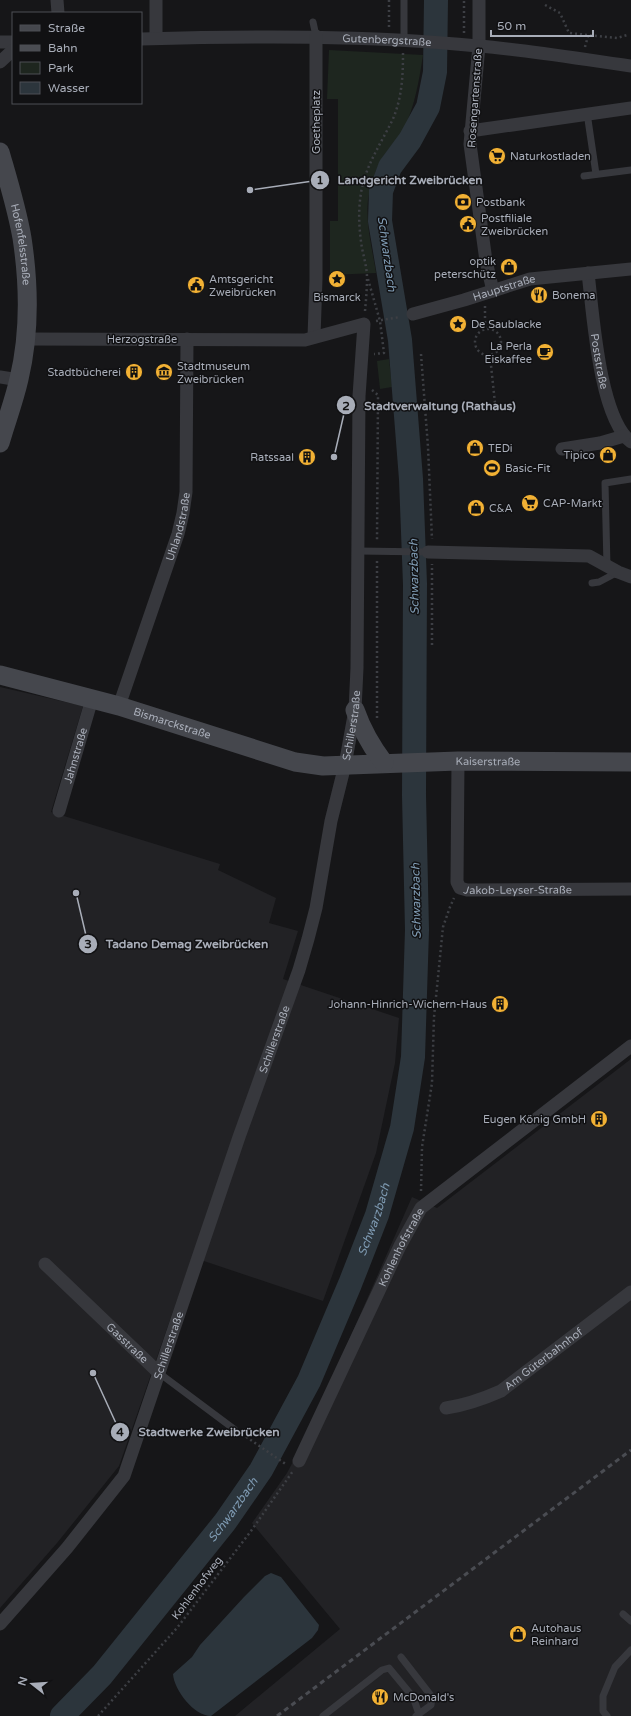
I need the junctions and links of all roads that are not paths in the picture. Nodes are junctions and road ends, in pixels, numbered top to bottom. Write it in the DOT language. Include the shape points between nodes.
graph roads {
  1 [pos="57,0"];
  2 [pos="156,0"];
  3 [pos="404,0"];
  4 [pos="479,0"];
  5 [pos="58,12"];
  6 [pos="313,22"];
  7 [pos="316,36"];
  8 [pos="156,38"];
  9 [pos="142,39"];
  10 [pos="409,41"];
  11 [pos="0,42"];
  12 [pos="12,42"];
  13 [pos="478,46"];
  14 [pos="12,51"];
  15 [pos="0,62"];
  16 [pos="631,66"];
  17 [pos="631,108"];
  18 [pos="587,113"];
  19 [pos="470,131"];
  20 [pos="0,152"];
  21 [pos="631,170"];
  22 [pos="596,174"];
  23 [pos="584,176"];
  24 [pos="631,269"];
  25 [pos="588,273"];
  26 [pos="489,295"];
  27 [pos="413,314"];
  28 [pos="364,324"];
  29 [pos="314,337"];
  30 [pos="25,339"];
  31 [pos="187,339"];
  32 [pos="0,377"];
  33 [pos="19,380"];
  34 [pos="627,439"];
  35 [pos="0,443"];
  36 [pos="562,449"];
  37 [pos="631,479"];
  38 [pos="358,551"];
  39 [pos="430,552"];
  40 [pos="613,569"];
  41 [pos="631,577"];
  42 [pos="592,583"];
  43 [pos="0,675"];
  44 [pos="92,699"];
  45 [pos="119,706"];
  46 [pos="355,710"];
  47 [pos="458,761"];
  48 [pos="631,762"];
  49 [pos="386,763"];
  50 [pos="345,765"];
  51 [pos="59,811"];
  52 [pos="631,889"];
  53 [pos="631,1046"];
  54 [pos="45,1264"];
  55 [pos="631,1292"];
  56 [pos="159,1373"];
  57 [pos="446,1408"];
  58 [pos="234,1429"];
  59 [pos="294,1463"];
  60 [pos="623,1614"];
  61 [pos="631,1621"];
  62 [pos="0,1624"];
  63 [pos="631,1650"];
  64 [pos="401,1656"];
  65 [pos="418,1715"];
  66 [pos="323,1716"];
  67 [pos="607,1716"];
  1 -- 5 [label="street"];
  2 -- 8 [label="street"];
  3 -- 10 [label="lane"];
  4 -- 13 [label="street, Rosengartenstraße"];
  6 -- 7 [label="lane"];
  7 -- 8 [label="street, Gutenbergstraße"];
  7 -- 10 [label="street, Gutenbergstraße"];
  7 -- 29 [label="street, Goetheplatz"];
  8 -- 9 [label="street, Gutenbergstraße"];
  10 -- 13 [label="street, Gutenbergstraße"];
  11 -- 12 [label="street"];
  13 -- 16 [label="street, Gutenbergstraße"];
  13 -- 19 [label="street, Rosengartenstraße"];
  14 -- 15 [label="street"];
  17 -- 18 [label="street"];
  18 -- 19 [label="street"];
  18 -- 22 [label="lane"];
  19 -- 26 [label="street, Rosengartenstraße"];
  20 -- 30 [label="street, Hofenfelsstraße" via="22,238 28,308"];
  21 -- 22 [label="lane"];
  22 -- 23 [label="lane"];
  24 -- 25 [label="street, Hauptstraße"];
  25 -- 26 [label="street, Hauptstraße" via="530,279"];
  25 -- 34 [label="street, Poststraße" via="597,352 610,407 616,424"];
  26 -- 27 [label="street, Hauptstraße"];
  28 -- 29 [label="street, Herzogstraße"];
  28 -- 38 [label="street, Schillerstraße" via="359,396"];
  29 -- 31 [label="street, Herzogstraße" via="305,340"];
  30 -- 31 [label="street, Herzogstraße"];
  30 -- 33 [label="street, Hofenfelsstraße"];
  31 -- 45 [label="street, Uhlandstraße" via="186,492 183,513"];
  32 -- 33 [label="street"];
  33 -- 35 [label="street, Hofenfelsstraße"];
  34 -- 36 [label="street"];
  37 -- 40 [label="lane" via="605,483"];
  38 -- 39 [label="lane"];
  38 -- 46 [label="street, Schillerstraße"];
  39 -- 40 [label="street" via="589,556"];
  40 -- 41 [label="street"];
  40 -- 42 [label="lane" via="599,582"];
  43 -- 44 [label="street, Bismarckstraße"];
  44 -- 45 [label="street, Bismarckstraße"];
  44 -- 51 [label="street, Jahnstraße"];
  45 -- 50 [label="street, Bismarckstraße" via="295,762 324,766"];
  46 -- 49 [label="street" via="367,739"];
  46 -- 50 [label="street, Schillerstraße"];
  47 -- 48 [label="street, Kaiserstraße"];
  47 -- 49 [label="street, Kaiserstraße"];
  47 -- 52 [label="street, Jakob-Leyser-Straße" via="457,882 460,888"];
  49 -- 50 [label="street, Kaiserstraße"];
  50 -- 56 [label="street, Schillerstraße" via="306,945"];
  53 -- 59 [label="street, Kohlenhofstraße" via="421,1208"];
  54 -- 56 [label="street, Gasstraße"];
  55 -- 57 [label="street, Am Güterbahnhof" via="501,1391 463,1406"];
  56 -- 58 [label="lane, Gasstraße"];
  56 -- 62 [label="street, Schillerstraße" via="124,1476 67,1548"];
  60 -- 61 [label="lane"];
  63 -- 67 [label="lane" via="614,1667 603,1696 603,1711"];
  64 -- 65 [label="lane" via="432,1697 431,1705"];
  65 -- 66 [label="lane" via="413,1697 389,1668 382,1670"];
}
